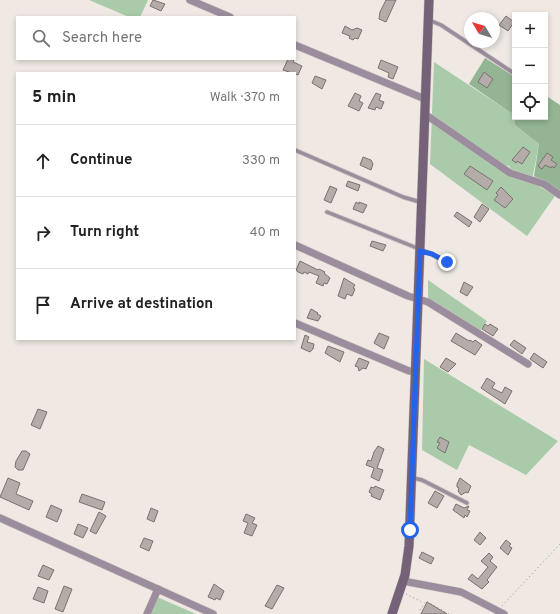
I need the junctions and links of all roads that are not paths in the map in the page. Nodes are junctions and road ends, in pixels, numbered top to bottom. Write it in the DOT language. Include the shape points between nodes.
graph roads {
  1 [pos="190,0"];
  2 [pos="429,0"];
  3 [pos="228,16"];
  4 [pos="428,20"];
  5 [pos="296,44"];
  6 [pos="512,72"];
  7 [pos="425,99"];
  8 [pos="425,116"];
  9 [pos="296,150"];
  10 [pos="560,195"];
  11 [pos="422,202"];
  12 [pos="327,212"];
  13 [pos="296,246"];
  14 [pos="420,251"];
  15 [pos="447,262"];
  16 [pos="418,298"];
  17 [pos="296,323"];
  18 [pos="528,364"];
  19 [pos="416,371"];
  20 [pos="411,478"];
  21 [pos="467,503"];
  22 [pos="0,518"];
  23 [pos="404,581"];
  24 [pos="158,589"];
  25 [pos="501,612"];
  26 [pos="147,614"];
  27 [pos="213,614"];
  28 [pos="392,614"];
  1 -- 3 [label="street"];
  2 -- 4 [label="street"];
  4 -- 6 [label="lane" via="441,25"];
  4 -- 7 [label="street"];
  5 -- 7 [label="street"];
  7 -- 8 [label="street"];
  8 -- 10 [label="street" via="510,173 544,184"];
  8 -- 11 [label="street"];
  9 -- 11 [label="lane" via="402,196"];
  11 -- 14 [label="street"];
  12 -- 14 [label="lane"];
  13 -- 16 [label="street" via="410,297"];
  14 -- 15 [label="lane"];
  14 -- 16 [label="street"];
  16 -- 18 [label="street"];
  16 -- 19 [label="street"];
  17 -- 19 [label="street" via="409,371"];
  19 -- 20 [label="street"];
  20 -- 21 [label="lane" via="422,480"];
  20 -- 23 [label="street" via="409,546"];
  22 -- 24 [label="street"];
  23 -- 25 [label="street" via="458,591"];
  23 -- 28 [label="street"];
  24 -- 26 [label="street"];
  24 -- 27 [label="street"];
}
